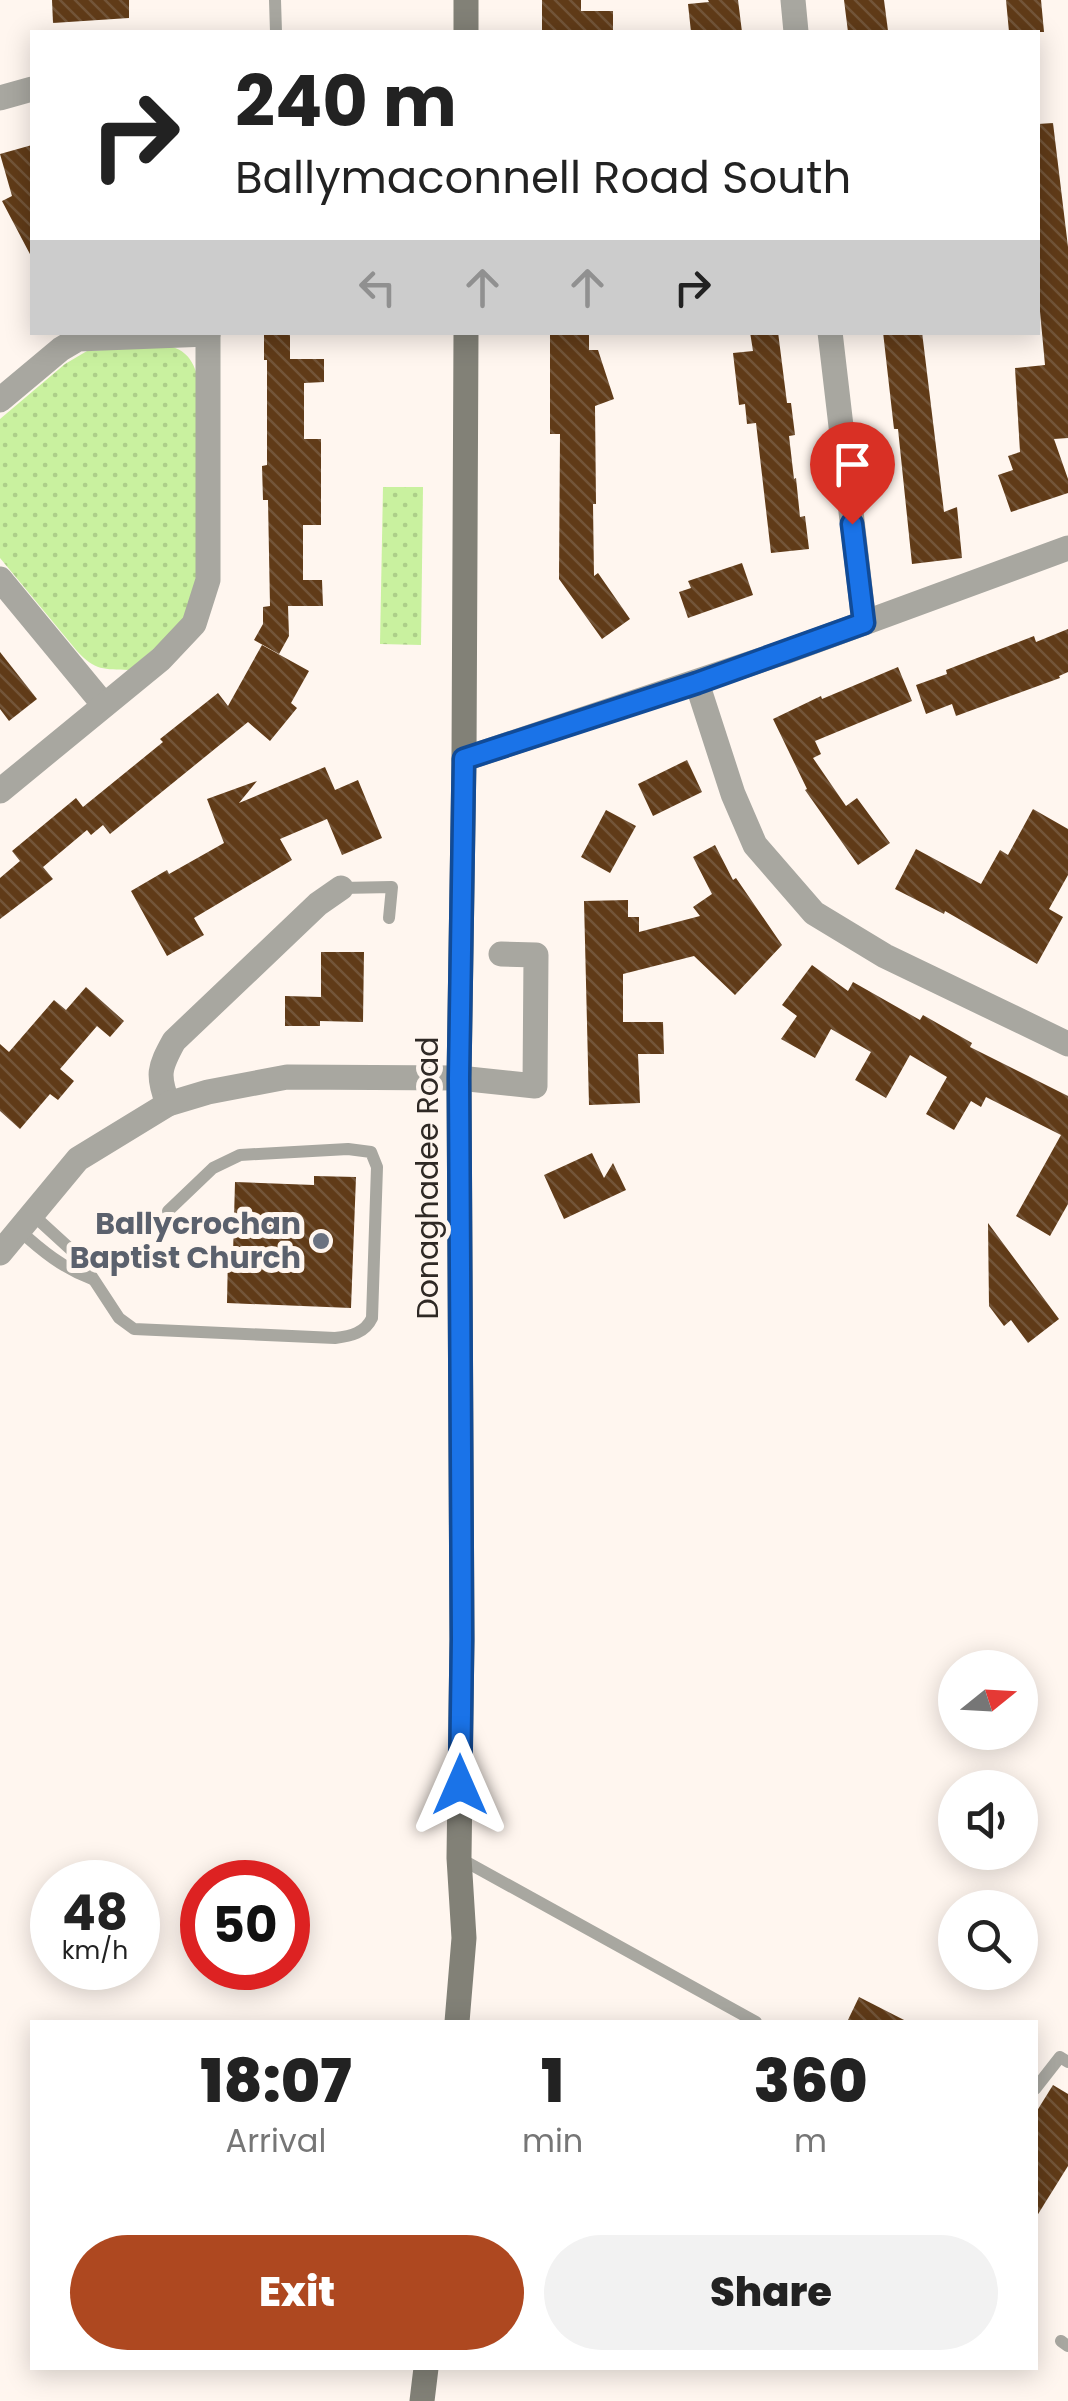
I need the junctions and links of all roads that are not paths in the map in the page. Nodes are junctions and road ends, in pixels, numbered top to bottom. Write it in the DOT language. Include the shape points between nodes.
graph roads {
  1 [pos="275,0"];
  2 [pos="466,0"];
  3 [pos="793,0"];
  4 [pos="276,30"];
  5 [pos="466,30"];
  6 [pos="796,30"];
  7 [pos="30,90"];
  8 [pos="0,98"];
  9 [pos="165,335"];
  10 [pos="208,335"];
  11 [pos="466,335"];
  12 [pos="830,335"];
  13 [pos="0,400"];
  14 [pos="1068,548"];
  15 [pos="0,579"];
  16 [pos="864,623"];
  17 [pos="697,683"];
  18 [pos="104,705"];
  19 [pos="464,759"];
  20 [pos="0,792"];
  21 [pos="341,888"];
  22 [pos="388,918"];
  23 [pos="501,954"];
  24 [pos="1068,1014"];
  25 [pos="1061,1041"];
  26 [pos="459,1078"];
  27 [pos="168,1104"];
  28 [pos="168,1210"];
  29 [pos="26,1222"];
  30 [pos="0,1252"];
  31 [pos="92,1279"];
  32 [pos="459,1858"];
  33 [pos="457,2020"];
  34 [pos="752,2020"];
  35 [pos="1068,2062"];
  36 [pos="1038,2085"];
  37 [pos="426,2370"];
  38 [pos="422,2401"];
  1 -- 4 [label="lane"];
  2 -- 5 [label="main road"];
  3 -- 6 [label="street"];
  7 -- 8 [label="street"];
  9 -- 13 [label="street" via="78,339"];
  10 -- 18 [label="street" via="208,580 194,624"];
  11 -- 19 [label="main road, Donaghadee Road"];
  12 -- 16 [label="street"];
  14 -- 16 [label="street"];
  15 -- 18 [label="street"];
  16 -- 17 [label="street"];
  17 -- 19 [label="street"];
  17 -- 25 [label="street" via="755,845 814,913 885,956"];
  18 -- 20 [label="street"];
  19 -- 26 [label="main road, Donaghadee Road"];
  21 -- 22 [label="lane" via="392,887"];
  21 -- 27 [label="street" via="174,1041 161,1064"];
  23 -- 26 [label="street" via="536,955 535,1086"];
  24 -- 25 [label="street"];
  26 -- 27 [label="street" via="288,1077"];
  26 -- 32 [label="main road, Donaghadee Road"];
  27 -- 29 [label="street" via="78,1159"];
  28 -- 31 [label="lane" via="213,1168 240,1155 370,1152 377,1167 368,1326 335,1338 134,1329"];
  29 -- 30 [label="street"];
  29 -- 31 [label="lane" via="79,1257"];
  29 -- 31 [label="lane" via="59,1264"];
  32 -- 33 [label="main road, Donaghadee Road" via="464,1938"];
  32 -- 34 [label="lane"];
  35 -- 36 [label="lane" via="1060,2057"];
  37 -- 38 [label="main road"];
}
